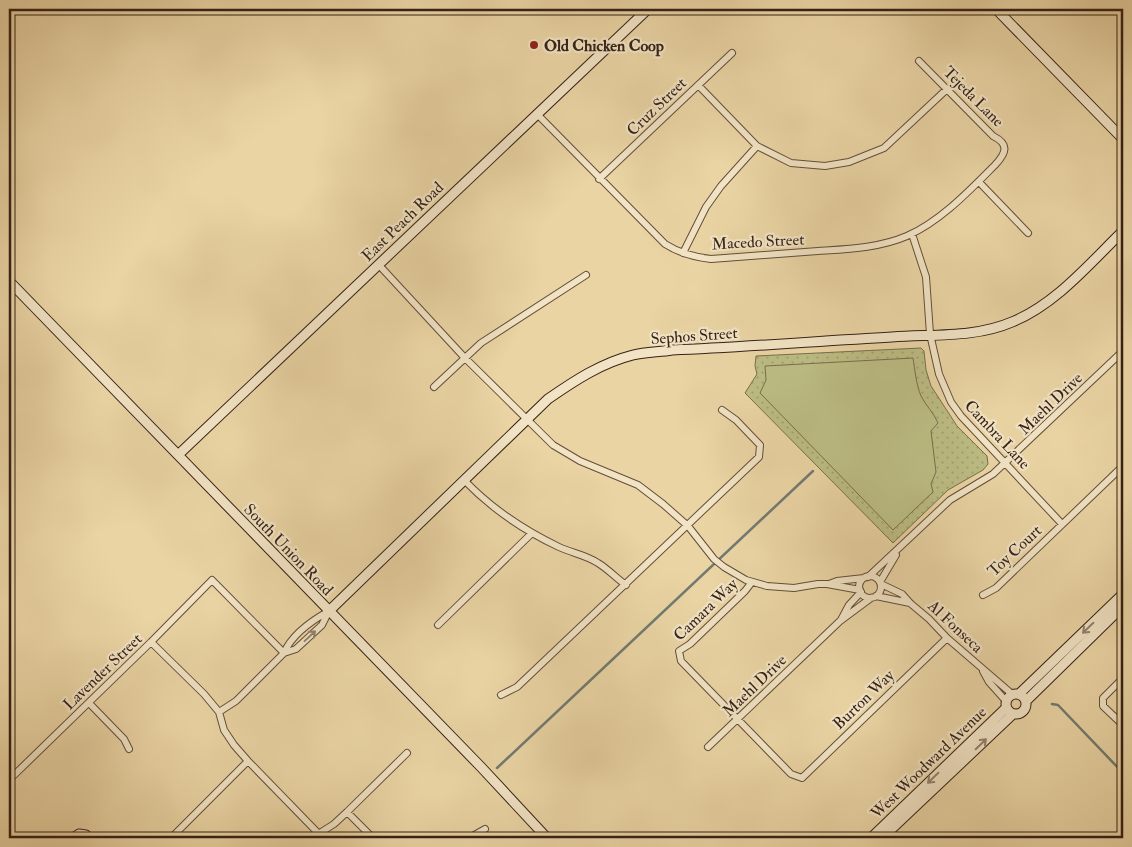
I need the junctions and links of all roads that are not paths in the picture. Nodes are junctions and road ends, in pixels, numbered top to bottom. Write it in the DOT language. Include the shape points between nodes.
graph roads {
  1 [pos="648,9"];
  2 [pos="996,9"];
  3 [pos="732,53"];
  4 [pos="919,61"];
  5 [pos="698,84"];
  6 [pos="948,89"];
  7 [pos="537,114"];
  8 [pos="1123,139"];
  9 [pos="757,146"];
  10 [pos="1005,153"];
  11 [pos="599,179"];
  12 [pos="979,182"];
  13 [pos="1123,231"];
  14 [pos="1028,232"];
  15 [pos="912,234"];
  16 [pos="683,253"];
  17 [pos="378,264"];
  18 [pos="586,275"];
  19 [pos="9,281"];
  20 [pos="930,334"];
  21 [pos="1123,351"];
  22 [pos="464,357"];
  23 [pos="434,387"];
  24 [pos="722,410"];
  25 [pos="527,420"];
  26 [pos="178,455"];
  27 [pos="1006,462"];
  28 [pos="1123,466"];
  29 [pos="464,480"];
  30 [pos="1062,524"];
  31 [pos="688,526"];
  32 [pos="532,533"];
  33 [pos="901,547"];
  34 [pos="866,577"];
  35 [pos="752,582"];
  36 [pos="880,583"];
  37 [pos="827,584"];
  38 [pos="626,585"];
  39 [pos="846,588"];
  40 [pos="861,591"];
  41 [pos="983,595"];
  42 [pos="1122,596"];
  43 [pos="874,597"];
  44 [pos="910,603"];
  45 [pos="849,605"];
  46 [pos="329,611"];
  47 [pos="1118,611"];
  48 [pos="840,621"];
  49 [pos="438,625"];
  50 [pos="947,638"];
  51 [pos="151,642"];
  52 [pos="284,653"];
  53 [pos="1123,678"];
  54 [pos="501,695"];
  55 [pos="1014,702"];
  56 [pos="89,703"];
  57 [pos="219,712"];
  58 [pos="737,719"];
  59 [pos="1123,725"];
  60 [pos="708,747"];
  61 [pos="129,749"];
  62 [pos="407,752"];
  63 [pos="248,762"];
  64 [pos="9,780"];
  65 [pos="347,812"];
  66 [pos="485,829"];
  67 [pos="318,833"];
  68 [pos="73,838"];
  69 [pos="88,838"];
  70 [pos="171,838"];
  71 [pos="312,838"];
  72 [pos="373,838"];
  73 [pos="469,838"];
  74 [pos="547,838"];
  75 [pos="871,838"];
  76 [pos="882,838"];
  1 -- 7 [label="street, East Peach Road"];
  2 -- 8 [label="street"];
  3 -- 5 [label="street, Cruz Street"];
  4 -- 6 [label="street, Tejeda Lane"];
  5 -- 9 [label="street"];
  5 -- 11 [label="street, Cruz Street"];
  6 -- 9 [label="street" via="884,148 849,162 825,166 790,163"];
  6 -- 10 [label="street, Tejeda Lane" via="993,136 1001,140"];
  7 -- 11 [label="street, Macedo Street"];
  7 -- 17 [label="street, East Peach Road"];
  9 -- 16 [label="street" via="706,207"];
  10 -- 12 [label="street, Macedo Street"];
  11 -- 16 [label="street, Macedo Street" via="665,244"];
  12 -- 14 [label="street"];
  12 -- 15 [label="street, Macedo Street"];
  13 -- 20 [label="street, Sephos Street" via="1058,293 1030,314 975,333"];
  15 -- 16 [label="street, Macedo Street" via="857,248 711,259"];
  15 -- 20 [label="street, Cambra Lane" via="926,277"];
  17 -- 22 [label="street"];
  17 -- 26 [label="street, East Peach Road"];
  18 -- 22 [label="street" via="501,329"];
  19 -- 26 [label="street, South Union Road"];
  20 -- 25 [label="street, Sephos Street" via="634,354 600,366 575,380"];
  20 -- 27 [label="street, Cambra Lane" via="939,374 951,402"];
  21 -- 27 [label="street, Maehl Drive"];
  22 -- 23 [label="street"];
  22 -- 25 [label="street"];
  24 -- 31 [label="street" via="760,445 760,457"];
  25 -- 29 [label="street, Sephos Street"];
  25 -- 31 [label="street" via="553,445 638,485"];
  26 -- 46 [label="street, South Union Road"];
  27 -- 30 [label="street, Cambra Lane"];
  27 -- 33 [label="street, Maehl Drive" via="986,479 950,500"];
  28 -- 30 [label="street, Toy Court"];
  29 -- 32 [label="street" via="499,512"];
  29 -- 46 [label="street, Sephos Street"];
  30 -- 41 [label="street, Toy Court" via="996,588"];
  31 -- 35 [label="street" via="714,559"];
  31 -- 38 [label="street"];
  32 -- 38 [label="street" via="599,563"];
  32 -- 49 [label="street"];
  33 -- 34 [label="street, Maehl Drive"];
  33 -- 36 [label="street, Maehl Drive"];
  34 -- 36 [label="street" via="874,577"];
  34 -- 37 [label="street"];
  34 -- 40 [label="street" via="860,583"];
  35 -- 37 [label="street" via="779,588"];
  35 -- 58 [label="street, Camara Way" via="679,652 682,661"];
  36 -- 43 [label="street" via="881,590"];
  36 -- 44 [label="street, Al Fonseca" via="902,594"];
  37 -- 39 [label="street"];
  38 -- 54 [label="street" via="517,687"];
  39 -- 40 [label="street"];
  39 -- 45 [label="street" via="850,596"];
  40 -- 43 [label="street" via="865,596"];
  40 -- 45 [label="street, Maehl Drive"];
  42 -- 47 [label="street, West Woodward Avenue"];
  43 -- 44 [label="street, Al Fonseca"];
  43 -- 48 [label="street, Maehl Drive"];
  44 -- 50 [label="street, Al Fonseca"];
  45 -- 48 [label="street, Maehl Drive"];
  46 -- 52 [label="street" via="288,642"];
  52 -- 46 [label="street, one-way" via="296,650 322,625"];
  46 -- 74 [label="street, South Union Road"];
  47 -- 55 [label="street, West Woodward Avenue"];
  48 -- 58 [label="street, Maehl Drive"];
  50 -- 55 [label="street, Al Fonseca" via="995,678"];
  50 -- 58 [label="street, Burton Way" via="802,778 791,774"];
  51 -- 52 [label="street, Lavender Street" via="212,580"];
  51 -- 56 [label="street, Lavender Street"];
  51 -- 57 [label="street"];
  52 -- 57 [label="street" via="236,701"];
  53 -- 59 [label="street" via="1103,698 1103,706"];
  55 -- 75 [label="street, West Woodward Avenue, one-way"];
  76 -- 55 [label="street, West Woodward Avenue, one-way"];
  56 -- 61 [label="street" via="124,739"];
  56 -- 64 [label="street, Lavender Street"];
  57 -- 63 [label="street" via="224,730"];
  58 -- 60 [label="street, Maehl Drive"];
  62 -- 65 [label="street"];
  63 -- 67 [label="street"];
  63 -- 70 [label="street"];
  65 -- 67 [label="street"];
  65 -- 72 [label="street"];
  66 -- 73 [label="street"];
  67 -- 71 [label="street"];
  68 -- 69 [label="street" via="79,834"];
}
